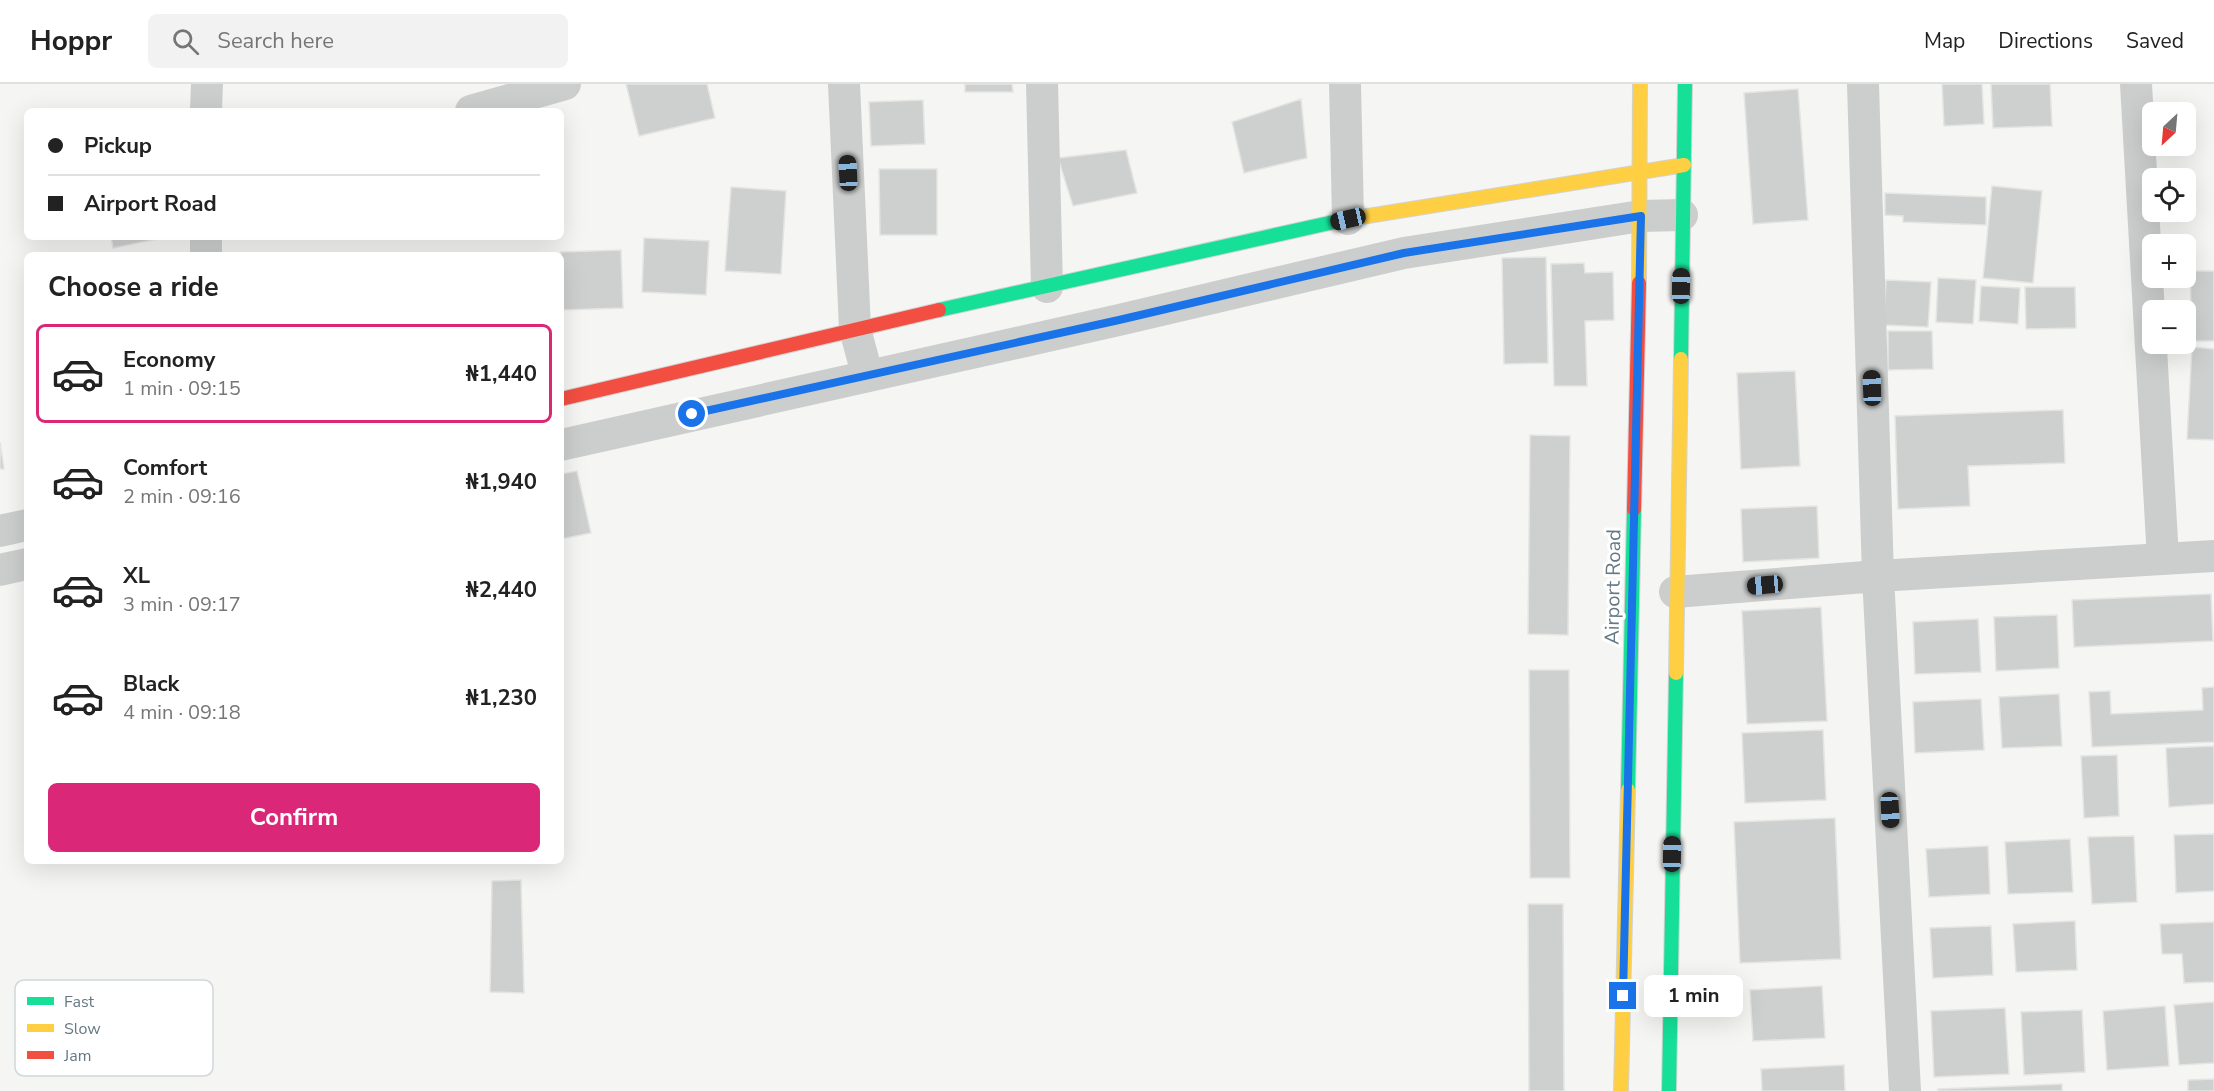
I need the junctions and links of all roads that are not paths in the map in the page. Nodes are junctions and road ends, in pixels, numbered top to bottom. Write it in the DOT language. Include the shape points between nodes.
graph roads {
  1 [pos="207,84"];
  2 [pos="565,84"];
  3 [pos="844,84"];
  4 [pos="1042,84"];
  5 [pos="1345,84"];
  6 [pos="1640,84"];
  7 [pos="1685,84"];
  8 [pos="1863,84"];
  9 [pos="2136,84"];
  10 [pos="206,108"];
  11 [pos="481,108"];
  12 [pos="1684,165"];
  13 [pos="1640,172"];
  14 [pos="1682,215"];
  15 [pos="1641,216"];
  16 [pos="1348,219"];
  17 [pos="1047,287"];
  18 [pos="855,329"];
  19 [pos="867,374"];
  20 [pos="564,398"];
  21 [pos="564,444"];
  22 [pos="24,526"];
  23 [pos="0,531"];
  24 [pos="2214,556"];
  25 [pos="2163,559"];
  26 [pos="24,565"];
  27 [pos="0,570"];
  28 [pos="1878,576"];
  29 [pos="1675,592"];
  30 [pos="1621,1091"];
  31 [pos="1669,1091"];
  32 [pos="1905,1091"];
  1 -- 10 [label="street"];
  2 -- 11 [label="street"];
  3 -- 18 [label="street"];
  4 -- 17 [label="street"];
  5 -- 16 [label="street"];
  6 -- 13 [label="main road, Airport Road"];
  7 -- 12 [label="main road"];
  8 -- 28 [label="street"];
  9 -- 25 [label="street"];
  12 -- 13 [label="main road"];
  12 -- 14 [label="main road"];
  13 -- 15 [label="main road, Airport Road"];
  13 -- 16 [label="main road"];
  14 -- 15 [label="street"];
  14 -- 29 [label="main road"];
  15 -- 19 [label="street" via="1404,253"];
  15 -- 30 [label="main road, Airport Road"];
  16 -- 17 [label="main road"];
  17 -- 18 [label="main road"];
  18 -- 19 [label="street"];
  18 -- 20 [label="main road"];
  19 -- 21 [label="street"];
  22 -- 23 [label="street"];
  24 -- 25 [label="street"];
  25 -- 28 [label="street"];
  26 -- 27 [label="street"];
  28 -- 29 [label="street"];
  28 -- 32 [label="street"];
  29 -- 31 [label="main road"];
}
